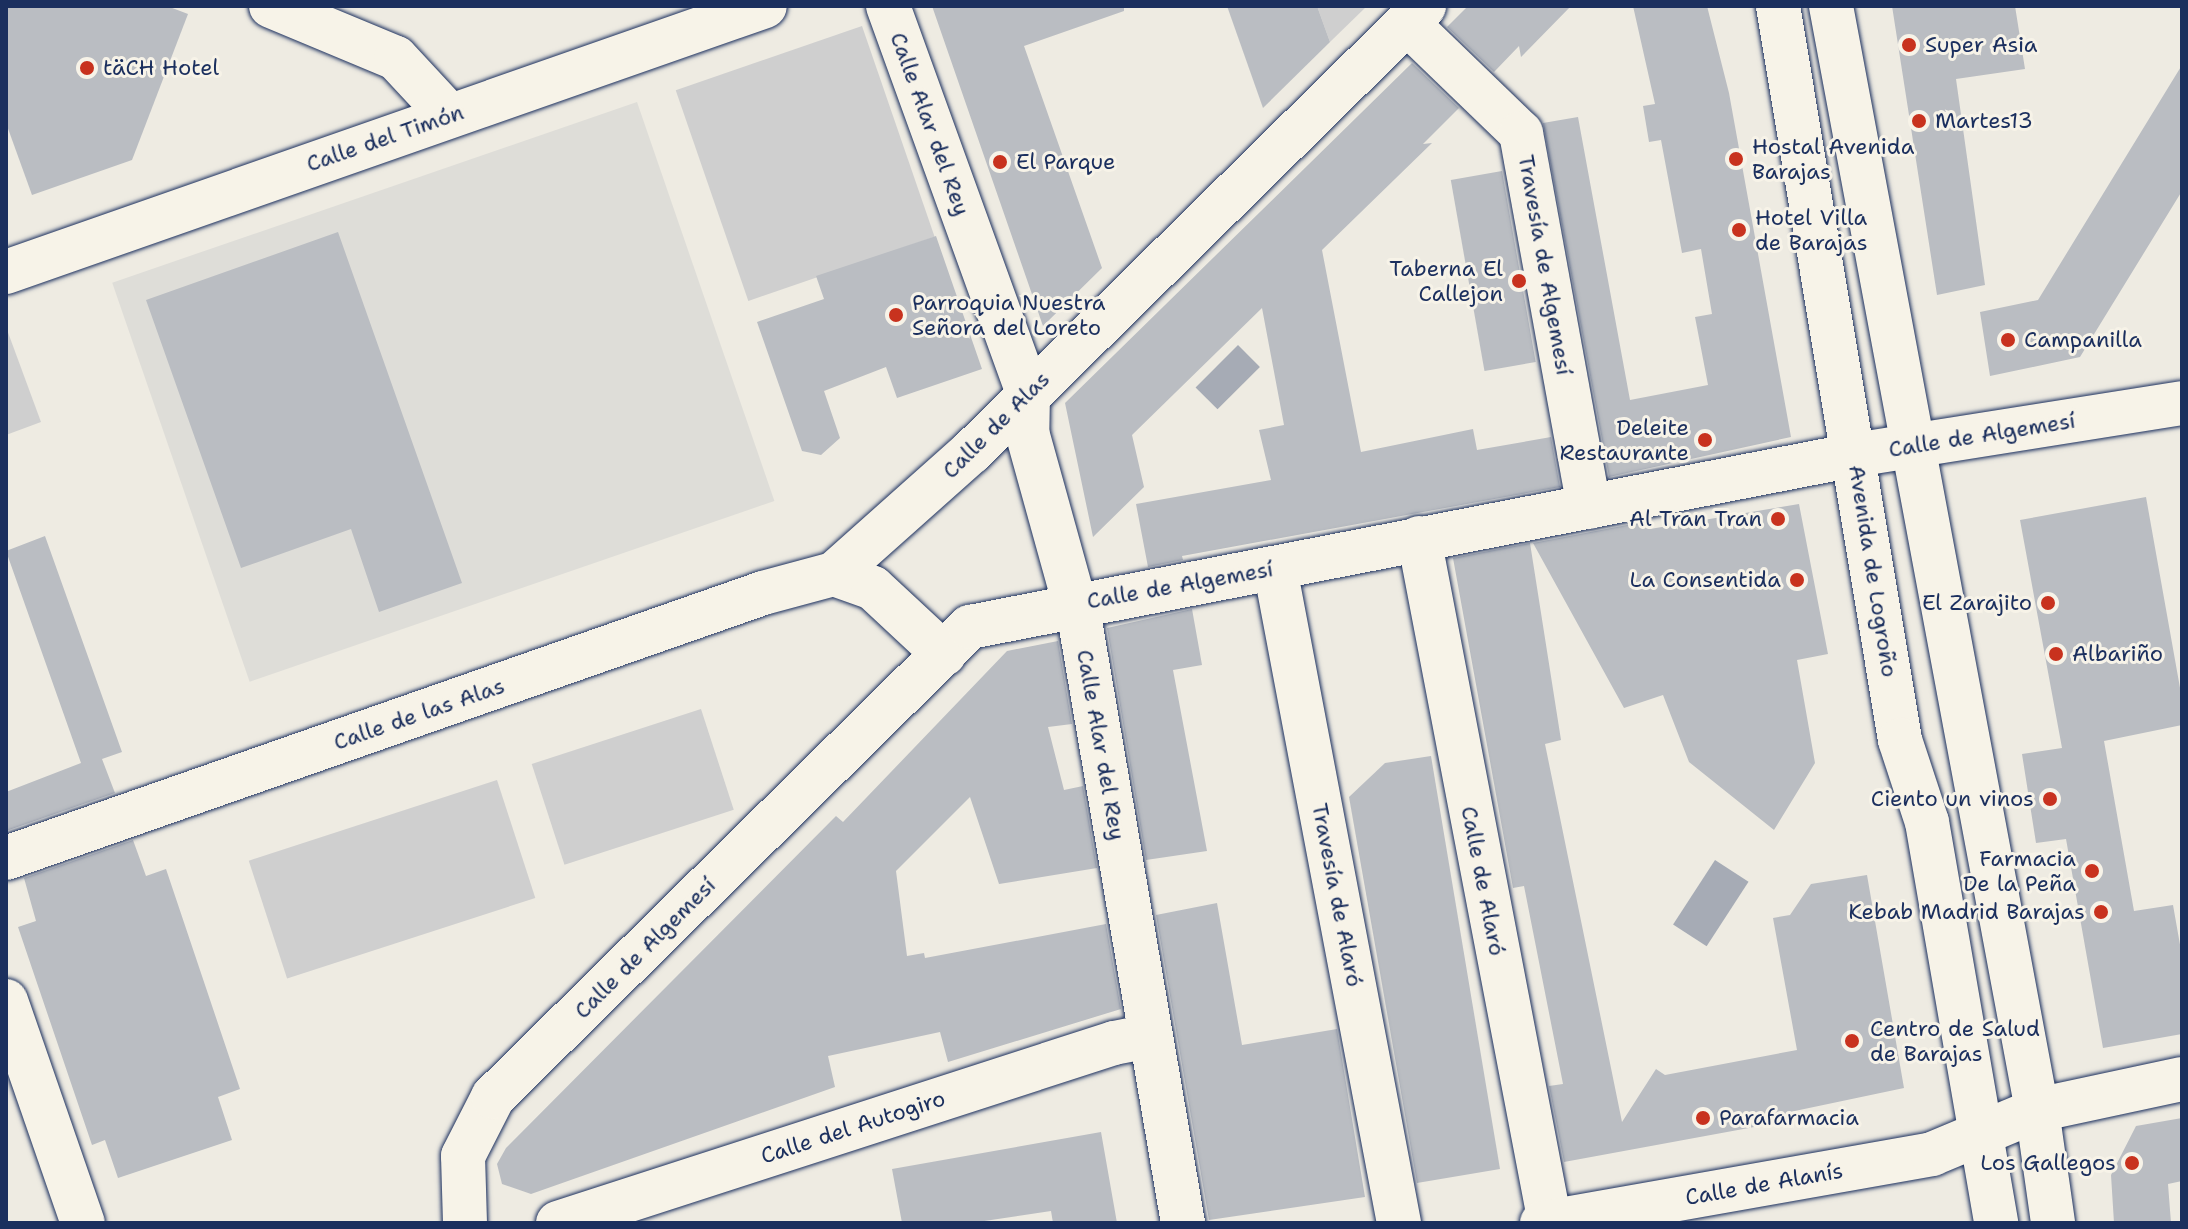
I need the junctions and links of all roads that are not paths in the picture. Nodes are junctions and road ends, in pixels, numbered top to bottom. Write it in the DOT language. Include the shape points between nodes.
graph roads {
  1 [pos="271,6"];
  2 [pos="765,6"];
  3 [pos="888,6"];
  4 [pos="1778,6"];
  5 [pos="1831,6"];
  6 [pos="1415,14"];
  7 [pos="449,115"];
  8 [pos="6,272"];
  9 [pos="1028,393"];
  10 [pos="2182,403"];
  11 [pos="1911,447"];
  12 [pos="1854,455"];
  13 [pos="1589,507"];
  14 [pos="1419,538"];
  15 [pos="1275,568"];
  16 [pos="834,574"];
  17 [pos="1075,604"];
  18 [pos="944,654"];
  19 [pos="6,858"];
  20 [pos="6,1001"];
  21 [pos="1150,1036"];
  22 [pos="2182,1079"];
  23 [pos="2037,1110"];
  24 [pos="1984,1133"];
  25 [pos="83,1223"];
  26 [pos="465,1223"];
  27 [pos="558,1223"];
  28 [pos="1183,1223"];
  29 [pos="1399,1223"];
  30 [pos="1547,1223"];
  31 [pos="1996,1223"];
  32 [pos="2053,1223"];
  1 -- 7 [label="street" via="396,58"];
  2 -- 7 [label="street, Calle del Timón"];
  3 -- 9 [label="street, Calle Alar del Rey"];
  4 -- 12 [label="street, Avenida de Logroño"];
  5 -- 11 [label="street"];
  6 -- 9 [label="street, Calle de Alas"];
  6 -- 13 [label="street, Travesía de Algemesí" via="1521,133"];
  7 -- 8 [label="street, Calle del Timón"];
  9 -- 16 [label="street, Calle de Alas" via="971,452"];
  9 -- 17 [label="street, Calle Alar del Rey" via="1027,432"];
  10 -- 11 [label="street, Calle de Algemesí"];
  11 -- 12 [label="street, Calle de Algemesí"];
  11 -- 23 [label="street"];
  12 -- 13 [label="street, Calle de Algemesí"];
  12 -- 24 [label="street, Avenida de Logroño" via="1900,740 1927,822"];
  13 -- 14 [label="street, Calle de Algemesí"];
  14 -- 15 [label="street, Calle de Algemesí"];
  14 -- 30 [label="street, Calle de Alaró"];
  15 -- 17 [label="street, Calle de Algemesí"];
  15 -- 29 [label="street, Travesía de Alaró"];
  16 -- 18 [label="street" via="873,588"];
  16 -- 19 [label="street, Calle de las Alas" via="763,593"];
  17 -- 18 [label="street, Calle de Algemesí" via="970,627"];
  17 -- 21 [label="street, Calle Alar del Rey"];
  18 -- 26 [label="street, Calle de Algemesí" via="493,1097 463,1156"];
  20 -- 25 [label="street"];
  21 -- 27 [label="street, Calle del Autogiro" via="1114,1043"];
  21 -- 28 [label="street, Calle Alar del Rey"];
  22 -- 23 [label="street"];
  23 -- 24 [label="street"];
  23 -- 32 [label="street"];
  24 -- 30 [label="street, Calle de Alanís" via="1932,1154"];
  24 -- 31 [label="street, Avenida de Logroño"];
}
